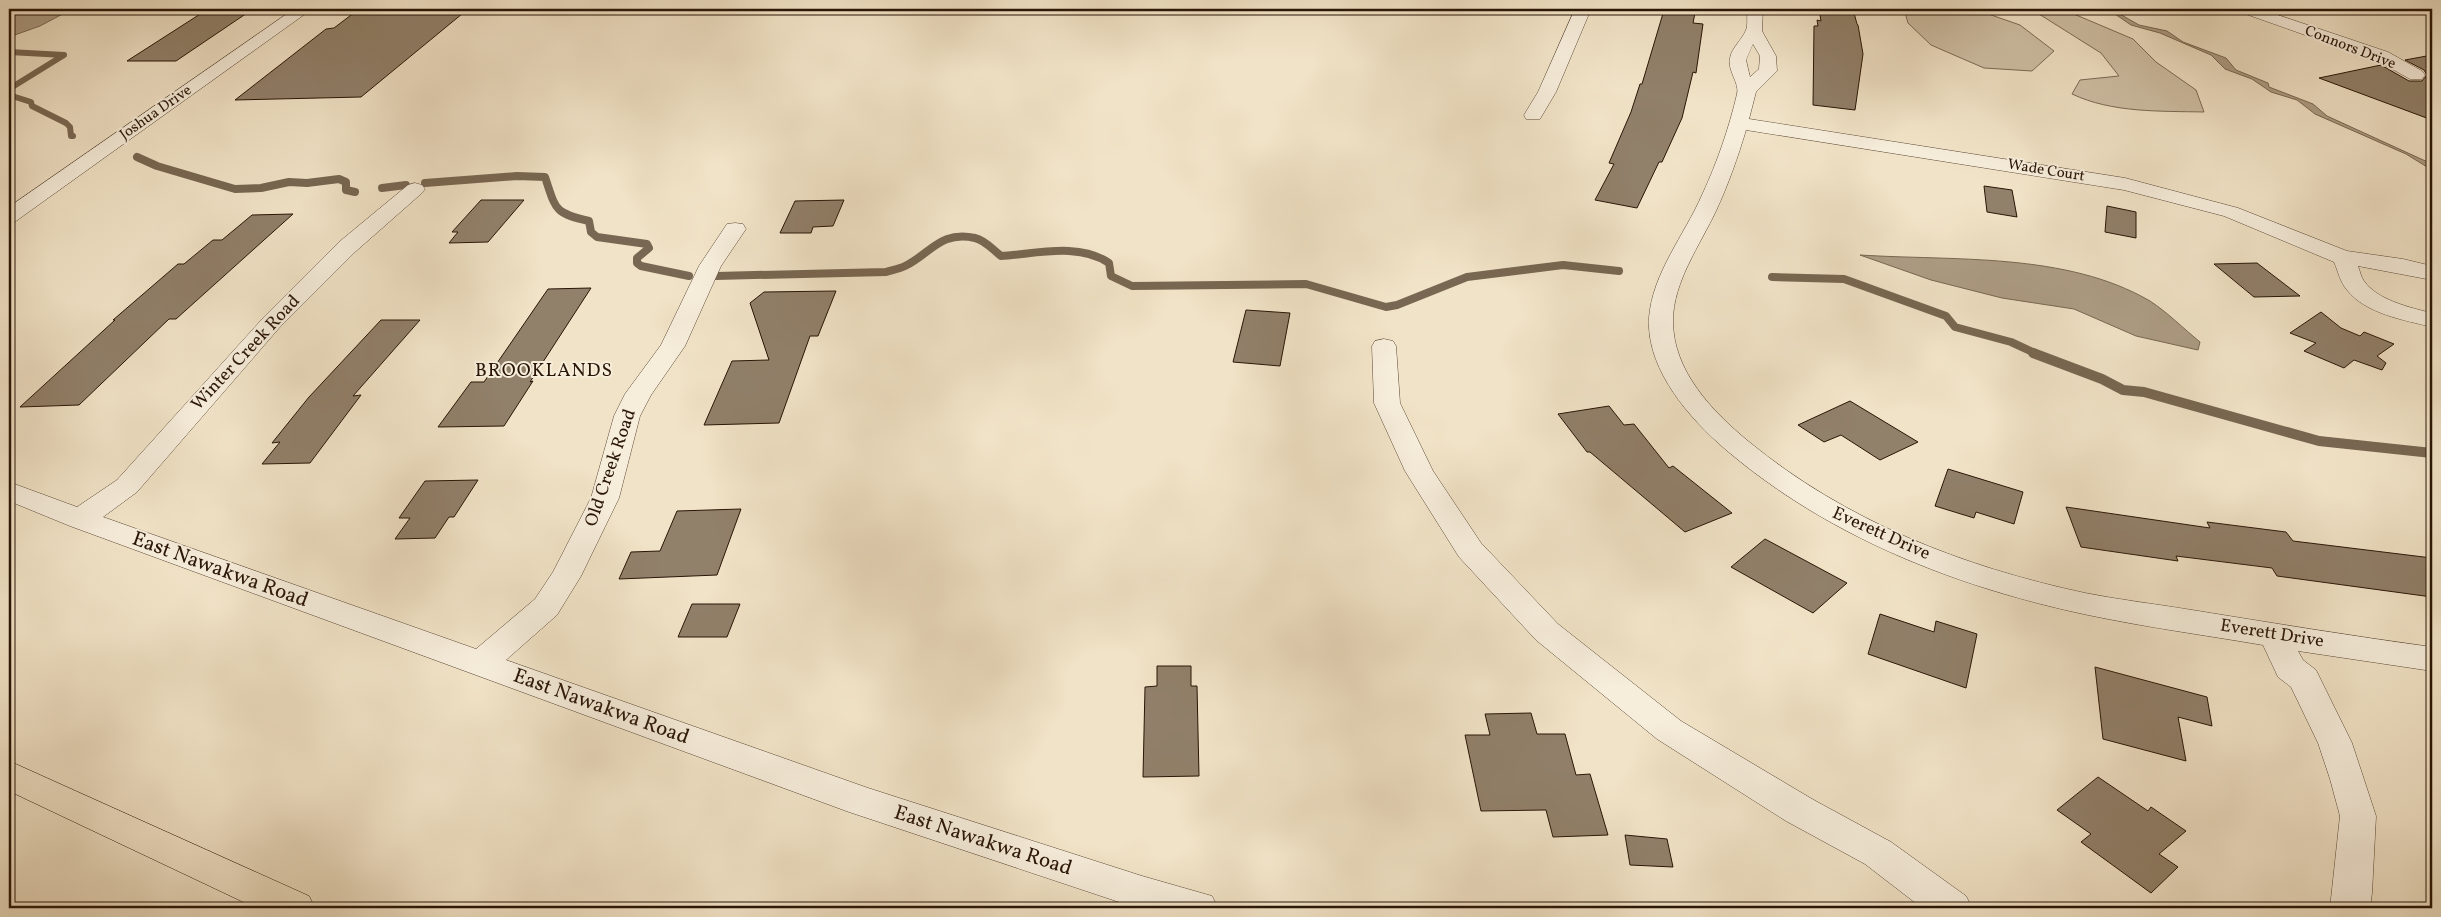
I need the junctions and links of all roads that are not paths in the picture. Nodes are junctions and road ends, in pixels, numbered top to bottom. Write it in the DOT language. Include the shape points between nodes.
graph roads {
  1 [pos="304,9"];
  2 [pos="1583,9"];
  3 [pos="1755,9"];
  4 [pos="2246,9"];
  5 [pos="1754,31"];
  6 [pos="2424,78"];
  7 [pos="1747,91"];
  8 [pos="1533,115"];
  9 [pos="1739,123"];
  10 [pos="415,189"];
  11 [pos="9,217"];
  12 [pos="735,229"];
  13 [pos="2342,257"];
  14 [pos="2432,273"];
  15 [pos="2432,320"];
  16 [pos="1384,346"];
  17 [pos="9,491"];
  18 [pos="80,519"];
  19 [pos="2274,635"];
  20 [pos="2432,659"];
  21 [pos="480,664"];
  22 [pos="9,775"];
  23 [pos="295,908"];
  24 [pos="1198,908"];
  25 [pos="1952,908"];
  26 [pos="2350,908"];
  1 -- 11 [label="street, Joshua Drive"];
  2 -- 8 [label="street"];
  3 -- 5 [label="street"];
  4 -- 6 [label="street, Connors Drive" via="2327,46"];
  5 -- 7 [label="street" via="1739,51 1737,60 1737,69"];
  5 -- 7 [label="street" via="1768,56 1768,72"];
  7 -- 9 [label="street, Everett Drive"];
  9 -- 13 [label="street, Wade Court" via="2082,176 2164,192 2231,212"];
  9 -- 19 [label="street, Everett Drive" via="1721,178 1666,292 1661,323 1666,350 1680,380 1713,424 1759,464 1828,511 1900,545 1967,571 2087,604"];
  10 -- 18 [label="street, Winter Creek Road" via="347,247 272,322 127,486"];
  12 -- 21 [label="street, Old Creek Road" via="710,266 673,346 638,394 605,498 566,576 546,607"];
  13 -- 14 [label="street, Wade Court"];
  13 -- 15 [label="street" via="2357,287 2369,296 2410,315"];
  16 -- 25 [label="street" via="1387,403 1419,471 1470,550 1547,632 1669,730 1799,810 1878,853"];
  17 -- 18 [label="street, East Nawakwa Road"];
  18 -- 21 [label="street, East Nawakwa Road"];
  19 -- 20 [label="street, Everett Drive"];
  19 -- 26 [label="street" via="2290,668 2304,679 2335,743 2348,779 2358,816"];
  21 -- 24 [label="street, East Nawakwa Road" via="862,801 1142,893"];
  22 -- 23 [label="highway"];
}
